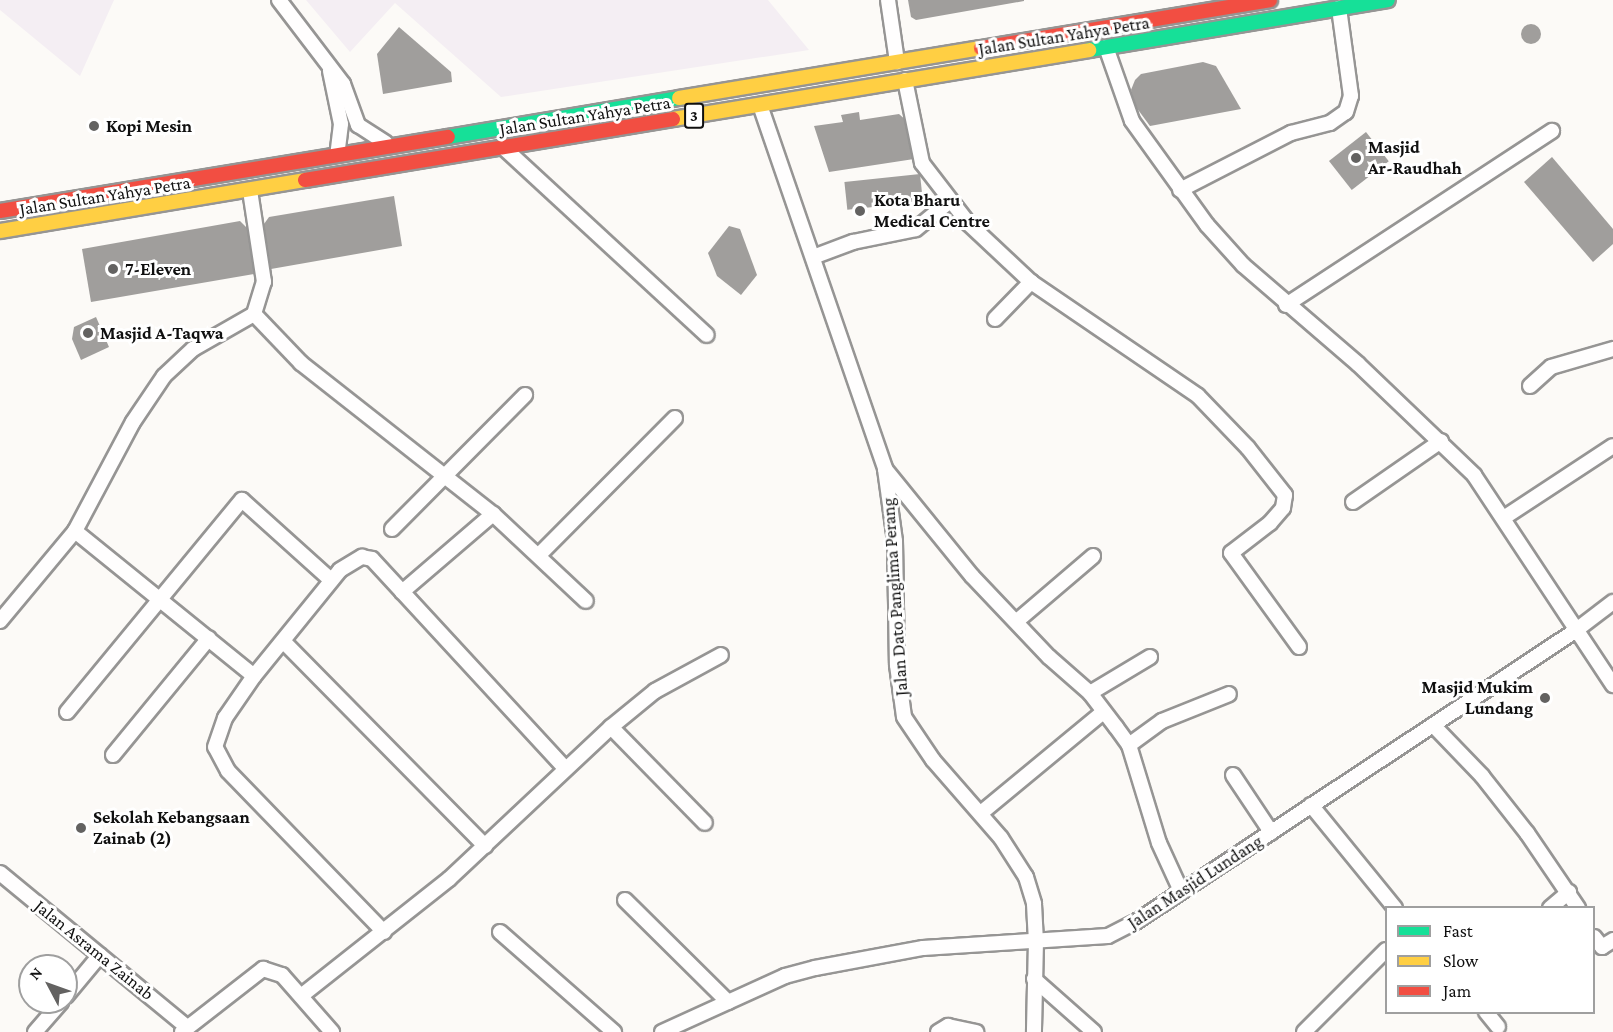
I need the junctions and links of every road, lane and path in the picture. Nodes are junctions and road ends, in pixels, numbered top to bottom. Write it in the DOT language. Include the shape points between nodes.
graph roads {
  1 [pos="279,0"];
  2 [pos="888,0"];
  3 [pos="1270,0"];
  4 [pos="1388,0"];
  5 [pos="1339,8"];
  6 [pos="1106,47"];
  7 [pos="897,62"];
  8 [pos="328,64"];
  9 [pos="905,81"];
  10 [pos="760,105"];
  11 [pos="1552,131"];
  12 [pos="392,146"];
  13 [pos="503,147"];
  14 [pos="337,155"];
  15 [pos="250,190"];
  16 [pos="1180,190"];
  17 [pos="950,201"];
  18 [pos="0,211"];
  19 [pos="0,231"];
  20 [pos="813,257"];
  21 [pos="1031,282"];
  22 [pos="1286,305"];
  23 [pos="254,314"];
  24 [pos="995,319"];
  25 [pos="707,335"];
  26 [pos="1613,349"];
  27 [pos="1530,386"];
  28 [pos="525,395"];
  29 [pos="675,418"];
  30 [pos="1441,441"];
  31 [pos="1613,446"];
  32 [pos="885,469"];
  33 [pos="446,476"];
  34 [pos="1353,502"];
  35 [pos="493,514"];
  36 [pos="1505,517"];
  37 [pos="392,529"];
  38 [pos="75,531"];
  39 [pos="539,555"];
  40 [pos="1093,556"];
  41 [pos="331,580"];
  42 [pos="402,592"];
  43 [pos="160,599"];
  44 [pos="586,601"];
  45 [pos="1613,602"];
  46 [pos="0,621"];
  47 [pos="1017,621"];
  48 [pos="1575,631"];
  49 [pos="209,638"];
  50 [pos="283,641"];
  51 [pos="1299,647"];
  52 [pos="721,655"];
  53 [pos="1149,657"];
  54 [pos="254,676"];
  55 [pos="1613,685"];
  56 [pos="1090,693"];
  57 [pos="1229,694"];
  58 [pos="67,712"];
  59 [pos="1103,712"];
  60 [pos="1433,725"];
  61 [pos="611,727"];
  62 [pos="1129,745"];
  63 [pos="113,755"];
  64 [pos="565,768"];
  65 [pos="1233,775"];
  66 [pos="1311,805"];
  67 [pos="981,813"];
  68 [pos="705,823"];
  69 [pos="1271,832"];
  70 [pos="485,846"];
  71 [pos="0,873"];
  72 [pos="1181,891"];
  73 [pos="1569,892"];
  74 [pos="625,900"];
  75 [pos="1393,906"];
  76 [pos="1552,906"];
  77 [pos="1577,906"];
  78 [pos="384,932"];
  79 [pos="500,932"];
  80 [pos="1595,939"];
  81 [pos="1613,940"];
  82 [pos="1036,941"];
  83 [pos="1385,951"];
  84 [pos="100,955"];
  85 [pos="1034,979"];
  86 [pos="78,982"];
  87 [pos="301,996"];
  88 [pos="728,1002"];
  89 [pos="51,1014"];
  90 [pos="1488,1014"];
  91 [pos="1498,1027"];
  92 [pos="681,1029"];
  93 [pos="184,1030"];
  94 [pos="35,1032"];
  95 [pos="332,1032"];
  96 [pos="614,1032"];
  97 [pos="662,1032"];
  98 [pos="938,1032"];
  99 [pos="976,1032"];
  100 [pos="1034,1032"];
  101 [pos="1094,1032"];
  102 [pos="1304,1032"];
  1 -- 8 [label="street"];
  2 -- 7 [label="street"];
  3 -- 7 [label="highway, Jalan Sultan Yahya Petra / 3"];
  4 -- 5 [label="highway, Jalan Sultan Yahya Petra / 3"];
  5 -- 6 [label="highway, Jalan Sultan Yahya Petra / 3"];
  5 -- 16 [label="street" via="1351,96 1346,112 1330,123 1291,133"];
  6 -- 9 [label="highway, Jalan Sultan Yahya Petra / 3"];
  6 -- 16 [label="street" via="1128,115"];
  7 -- 12 [label="highway, Jalan Sultan Yahya Petra / 3"];
  8 -- 12 [label="street" via="346,90 361,130"];
  8 -- 14 [label="street" via="341,124"];
  9 -- 10 [label="highway, Jalan Sultan Yahya Petra / 3"];
  9 -- 17 [label="street" via="922,163"];
  10 -- 13 [label="highway, Jalan Sultan Yahya Petra / 3"];
  10 -- 20 [label="street, Jalan Dato Panglima Perang"];
  11 -- 22 [label="street"];
  12 -- 14 [label="highway, Jalan Sultan Yahya Petra / 3"];
  13 -- 15 [label="highway, Jalan Sultan Yahya Petra / 3"];
  13 -- 25 [label="street"];
  14 -- 18 [label="highway, Jalan Sultan Yahya Petra / 3"];
  15 -- 19 [label="highway, Jalan Sultan Yahya Petra / 3"];
  15 -- 23 [label="street" via="264,282"];
  16 -- 22 [label="street" via="1243,265"];
  17 -- 20 [label="street" via="916,229 853,242"];
  17 -- 21 [label="street" via="969,225"];
  20 -- 32 [label="street, Jalan Dato Panglima Perang"];
  21 -- 24 [label="street"];
  21 -- 51 [label="street" via="1198,396 1248,448 1285,495 1283,508 1270,523 1231,553"];
  22 -- 30 [label="street" via="1358,364"];
  23 -- 33 [label="street" via="322,381"];
  23 -- 38 [label="street" via="193,349 164,375 133,422"];
  26 -- 27 [label="street" via="1551,367"];
  28 -- 33 [label="street"];
  29 -- 39 [label="street"];
  30 -- 34 [label="street"];
  30 -- 36 [label="street"];
  31 -- 36 [label="street"];
  32 -- 47 [label="street" via="972,576"];
  32 -- 67 [label="street, Jalan Dato Panglima Perang" via="895,541 897,665 904,717 933,760"];
  33 -- 35 [label="street"];
  33 -- 37 [label="street"];
  35 -- 39 [label="street"];
  35 -- 42 [label="street"];
  36 -- 48 [label="street"];
  38 -- 43 [label="street"];
  38 -- 46 [label="street"];
  39 -- 44 [label="street"];
  40 -- 47 [label="street"];
  41 -- 42 [label="street" via="362,557 372,560"];
  41 -- 43 [label="street" via="243,500"];
  41 -- 50 [label="street"];
  42 -- 64 [label="street"];
  43 -- 49 [label="street"];
  43 -- 58 [label="street"];
  45 -- 48 [label="street, Jalan Masjid Lundang"];
  47 -- 56 [label="street" via="1049,657"];
  48 -- 55 [label="street"];
  48 -- 60 [label="street, Jalan Masjid Lundang"];
  49 -- 54 [label="street"];
  49 -- 63 [label="street"];
  50 -- 54 [label="street"];
  50 -- 70 [label="street"];
  52 -- 61 [label="street" via="655,691"];
  53 -- 56 [label="street"];
  54 -- 78 [label="street" via="217,733 219,759"];
  56 -- 59 [label="street"];
  57 -- 62 [label="street" via="1162,721"];
  59 -- 62 [label="street"];
  59 -- 67 [label="street"];
  60 -- 66 [label="street, Jalan Masjid Lundang"];
  60 -- 73 [label="street" via="1482,776"];
  61 -- 64 [label="street"];
  61 -- 68 [label="street"];
  62 -- 72 [label="street" via="1160,843"];
  64 -- 70 [label="street"];
  65 -- 69 [label="street"];
  66 -- 69 [label="street, Jalan Masjid Lundang"];
  66 -- 75 [label="street"];
  67 -- 82 [label="street, Jalan Dato Panglima Perang" via="1026,877 1034,904"];
  69 -- 72 [label="street, Jalan Masjid Lundang"];
  70 -- 78 [label="street"];
  71 -- 84 [label="street, Jalan Asrama Zainab"];
  72 -- 82 [label="street, Jalan Masjid Lundang" via="1108,936"];
  73 -- 76 [label="street"];
  73 -- 77 [label="street"];
  74 -- 88 [label="street"];
  78 -- 87 [label="street"];
  79 -- 96 [label="street"];
  80 -- 81 [label="street" via="1602,947"];
  82 -- 85 [label="street, Jalan Dato Panglima Perang"];
  82 -- 88 [label="street, Jalan Masjid Lundang" via="923,948 815,969 785,976"];
  83 -- 102 [label="street"];
  84 -- 86 [label="street"];
  84 -- 93 [label="street, Jalan Asrama Zainab"];
  85 -- 100 [label="street, Jalan Dato Panglima Perang"];
  85 -- 101 [label="street"];
  87 -- 93 [label="street" via="282,975 263,969"];
  87 -- 95 [label="street"];
  88 -- 92 [label="street, Jalan Masjid Lundang"];
  89 -- 94 [label="street"];
  90 -- 91 [label="street"];
  92 -- 97 [label="street, Jalan Masjid Lundang"];
  98 -- 99 [label="street" via="948,1026"];
}
